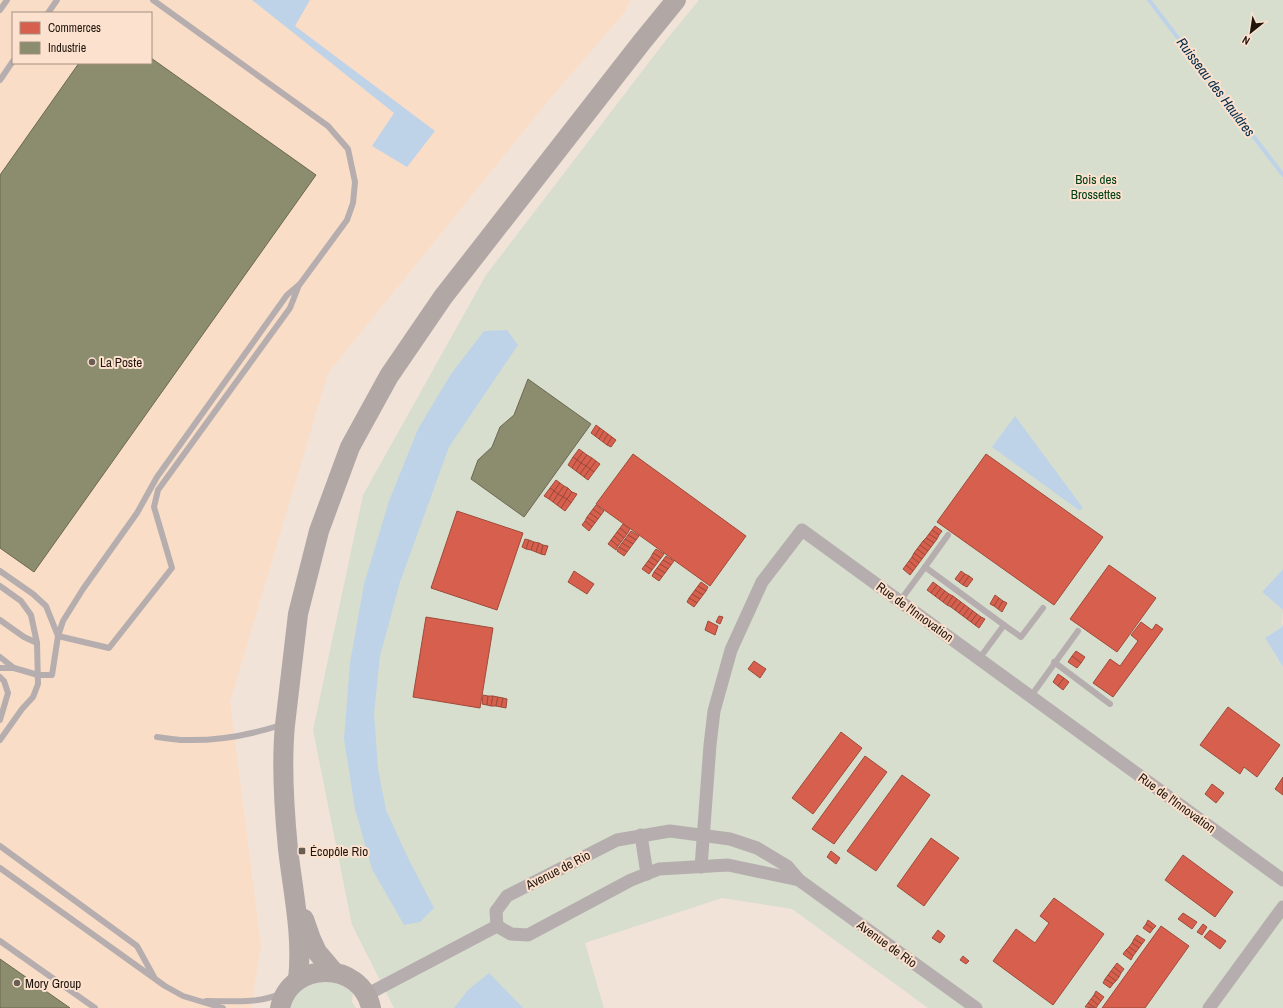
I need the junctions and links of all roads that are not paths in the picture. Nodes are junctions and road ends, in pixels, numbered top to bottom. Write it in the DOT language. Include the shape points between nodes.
graph roads {
  1 [pos="7,0"];
  2 [pos="57,0"];
  3 [pos="154,0"];
  4 [pos="676,0"];
  5 [pos="0,10"];
  6 [pos="49,12"];
  7 [pos="12,63"];
  8 [pos="0,80"];
  9 [pos="300,284"];
  10 [pos="948,536"];
  11 [pos="925,567"];
  12 [pos="0,571"];
  13 [pos="0,586"];
  14 [pos="900,601"];
  15 [pos="1043,608"];
  16 [pos="0,620"];
  17 [pos="1004,625"];
  18 [pos="1078,630"];
  19 [pos="58,636"];
  20 [pos="37,643"];
  21 [pos="0,657"];
  22 [pos="979,659"];
  23 [pos="1054,662"];
  24 [pos="0,668"];
  25 [pos="14,668"];
  26 [pos="38,675"];
  27 [pos="0,677"];
  28 [pos="1030,696"];
  29 [pos="1110,704"];
  30 [pos="0,720"];
  31 [pos="285,724"];
  32 [pos="157,737"];
  33 [pos="0,740"];
  34 [pos="641,835"];
  35 [pos="704,835"];
  36 [pos="0,846"];
  37 [pos="701,866"];
  38 [pos="0,868"];
  39 [pos="647,874"];
  40 [pos="800,880"];
  41 [pos="1283,880"];
  42 [pos="294,886"];
  43 [pos="1283,907"];
  44 [pos="497,926"];
  45 [pos="0,941"];
  46 [pos="334,972"];
  47 [pos="154,979"];
  48 [pos="288,993"];
  49 [pos="201,1001"];
  50 [pos="368,1002"];
  51 [pos="95,1008"];
  52 [pos="223,1008"];
  53 [pos="976,1008"];
  54 [pos="1210,1008"];
  1 -- 5 [label="lane"];
  2 -- 6 [label="lane"];
  3 -- 9 [label="lane" via="328,126 348,149 355,182 353,203 347,220"];
  4 -- 31 [label="main road" via="443,297 389,376 357,434 319,531 298,614"];
  7 -- 8 [label="lane"];
  9 -- 19 [label="lane" via="287,294 157,477 137,513 63,621"];
  9 -- 19 [label="lane" via="290,308 158,490 154,507 172,568 109,648"];
  10 -- 11 [label="lane"];
  11 -- 14 [label="lane"];
  11 -- 17 [label="lane"];
  12 -- 19 [label="lane" via="46,606"];
  13 -- 20 [label="lane" via="21,601 31,616"];
  14 -- 22 [label="street, Rue de l'Innovation"];
  14 -- 35 [label="street, Rue de l'Innovation" via="802,530 762,582 731,650 714,711"];
  15 -- 17 [label="lane" via="1021,637"];
  16 -- 20 [label="lane"];
  17 -- 22 [label="lane"];
  18 -- 23 [label="lane"];
  19 -- 26 [label="lane" via="52,675"];
  20 -- 26 [label="lane"];
  21 -- 25 [label="lane"];
  22 -- 28 [label="street, Rue de l'Innovation"];
  23 -- 28 [label="lane"];
  23 -- 29 [label="lane"];
  24 -- 25 [label="lane"];
  25 -- 26 [label="lane"];
  26 -- 33 [label="lane" via="33,697"];
  27 -- 30 [label="lane" via="8,693"];
  28 -- 41 [label="street, Rue de l'Innovation"];
  31 -- 32 [label="lane" via="260,732 209,740"];
  31 -- 42 [label="main road" via="284,786 288,849"];
  34 -- 35 [label="street, Avenue de Rio" via="670,831"];
  34 -- 39 [label="street"];
  34 -- 44 [label="street, Avenue de Rio" via="617,840 507,896 496,911"];
  35 -- 37 [label="street"];
  35 -- 40 [label="street, Avenue de Rio" via="730,839 757,848 787,866"];
  36 -- 47 [label="lane" via="137,946"];
  37 -- 39 [label="street, Avenue de Rio" via="659,869"];
  37 -- 40 [label="street, Avenue de Rio" via="728,865"];
  38 -- 47 [label="lane"];
  39 -- 44 [label="street, Avenue de Rio" via="528,935 511,934"];
  40 -- 53 [label="street, Avenue de Rio"];
  42 -- 46 [label="main road" via="317,952"];
  42 -- 48 [label="main road" via="299,944"];
  43 -- 54 [label="street"];
  44 -- 50 [label="street"];
  45 -- 51 [label="lane"];
  46 -- 48 [label="main road" via="309,974"];
  46 -- 50 [label="main road" via="349,978 361,988"];
  47 -- 49 [label="lane" via="183,996"];
  48 -- 49 [label="lane" via="258,1000"];
  49 -- 52 [label="lane"];
}
